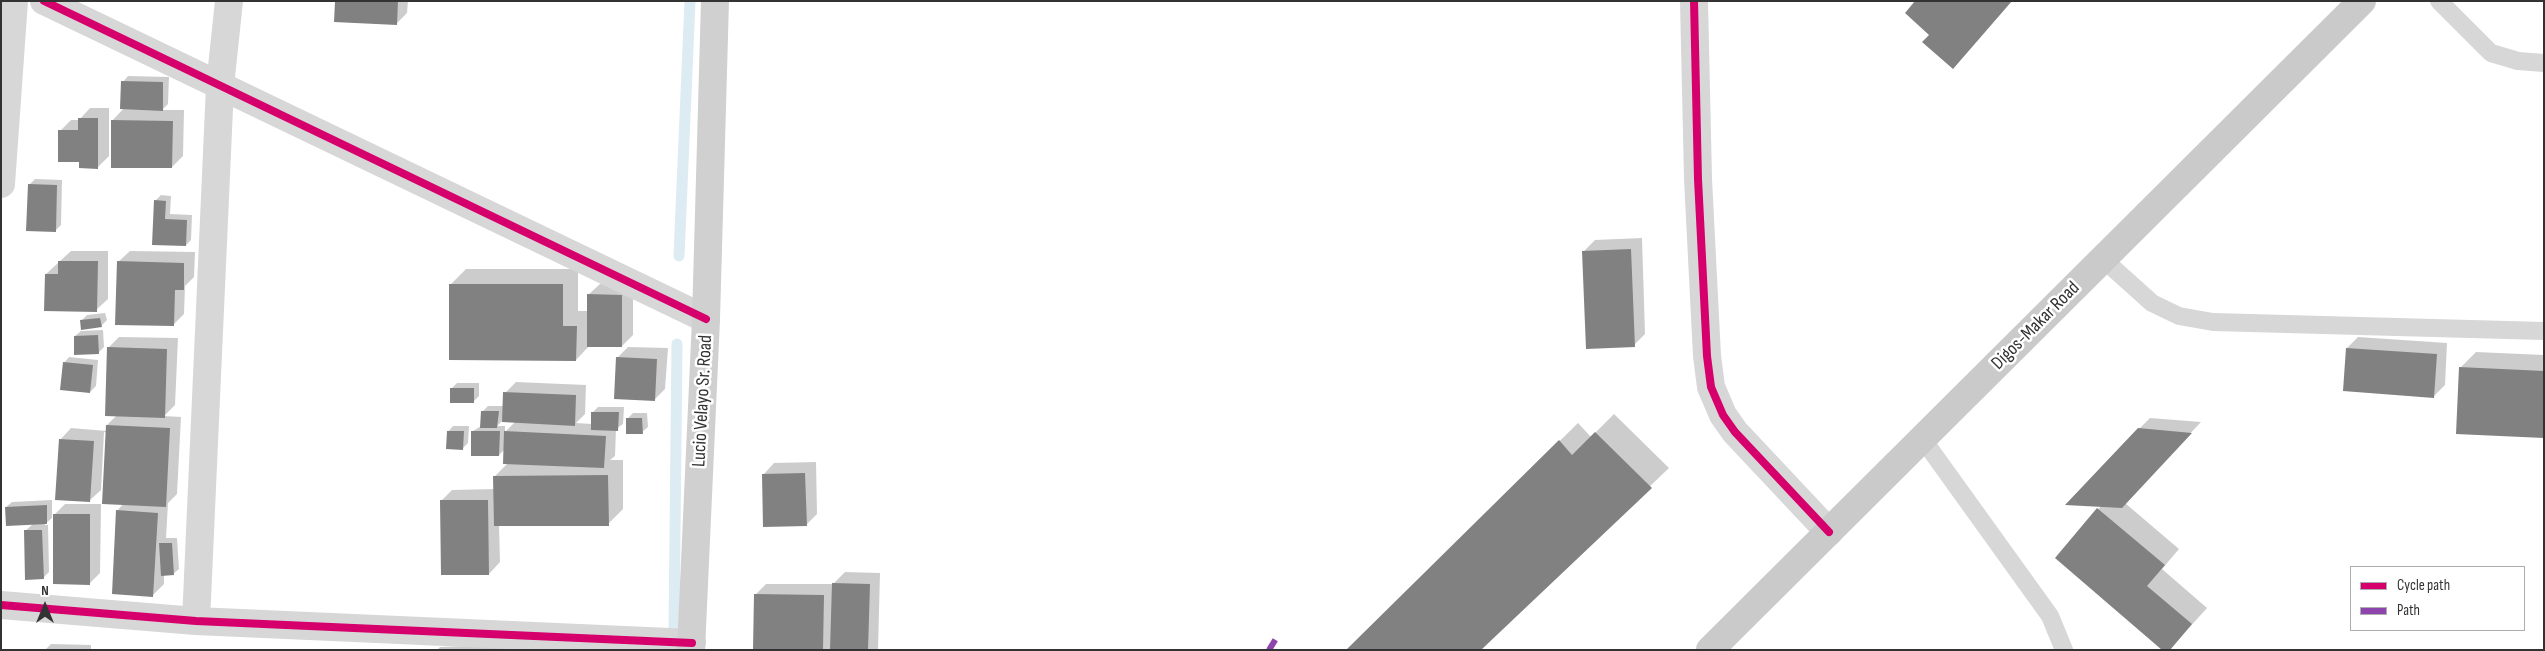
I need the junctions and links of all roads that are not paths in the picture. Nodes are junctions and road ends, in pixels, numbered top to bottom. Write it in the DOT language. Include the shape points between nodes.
graph roads {
  1 [pos="14,1"];
  2 [pos="44,1"];
  3 [pos="229,1"];
  4 [pos="715,1"];
  5 [pos="1694,1"];
  6 [pos="2362,1"];
  7 [pos="2439,1"];
  8 [pos="2544,63"];
  9 [pos="220,86"];
  10 [pos="1,184"];
  11 [pos="2103,259"];
  12 [pos="706,319"];
  13 [pos="2544,331"];
  14 [pos="1922,438"];
  15 [pos="1829,532"];
  16 [pos="1,605"];
  17 [pos="196,621"];
  18 [pos="691,646"];
  19 [pos="1710,650"];
  20 [pos="2064,650"];
  1 -- 10 [label="street"];
  2 -- 9 [label="street"];
  3 -- 9 [label="street"];
  4 -- 12 [label="main road, Lucio Velayo Sr. Road"];
  5 -- 15 [label="street" via="1698,179 1711,387 1723,415 1735,432"];
  6 -- 11 [label="main road, Digos-Makar Road"];
  7 -- 8 [label="lane" via="2491,53 2518,61"];
  9 -- 12 [label="street"];
  9 -- 17 [label="street"];
  11 -- 13 [label="lane" via="2152,303 2179,316 2213,322"];
  11 -- 14 [label="main road, Digos-Makar Road"];
  12 -- 18 [label="main road, Lucio Velayo Sr. Road"];
  14 -- 15 [label="main road, Digos-Makar Road"];
  14 -- 20 [label="lane" via="2050,616"];
  15 -- 19 [label="main road, Digos-Makar Road"];
  16 -- 17 [label="street"];
  17 -- 18 [label="street"];
}
